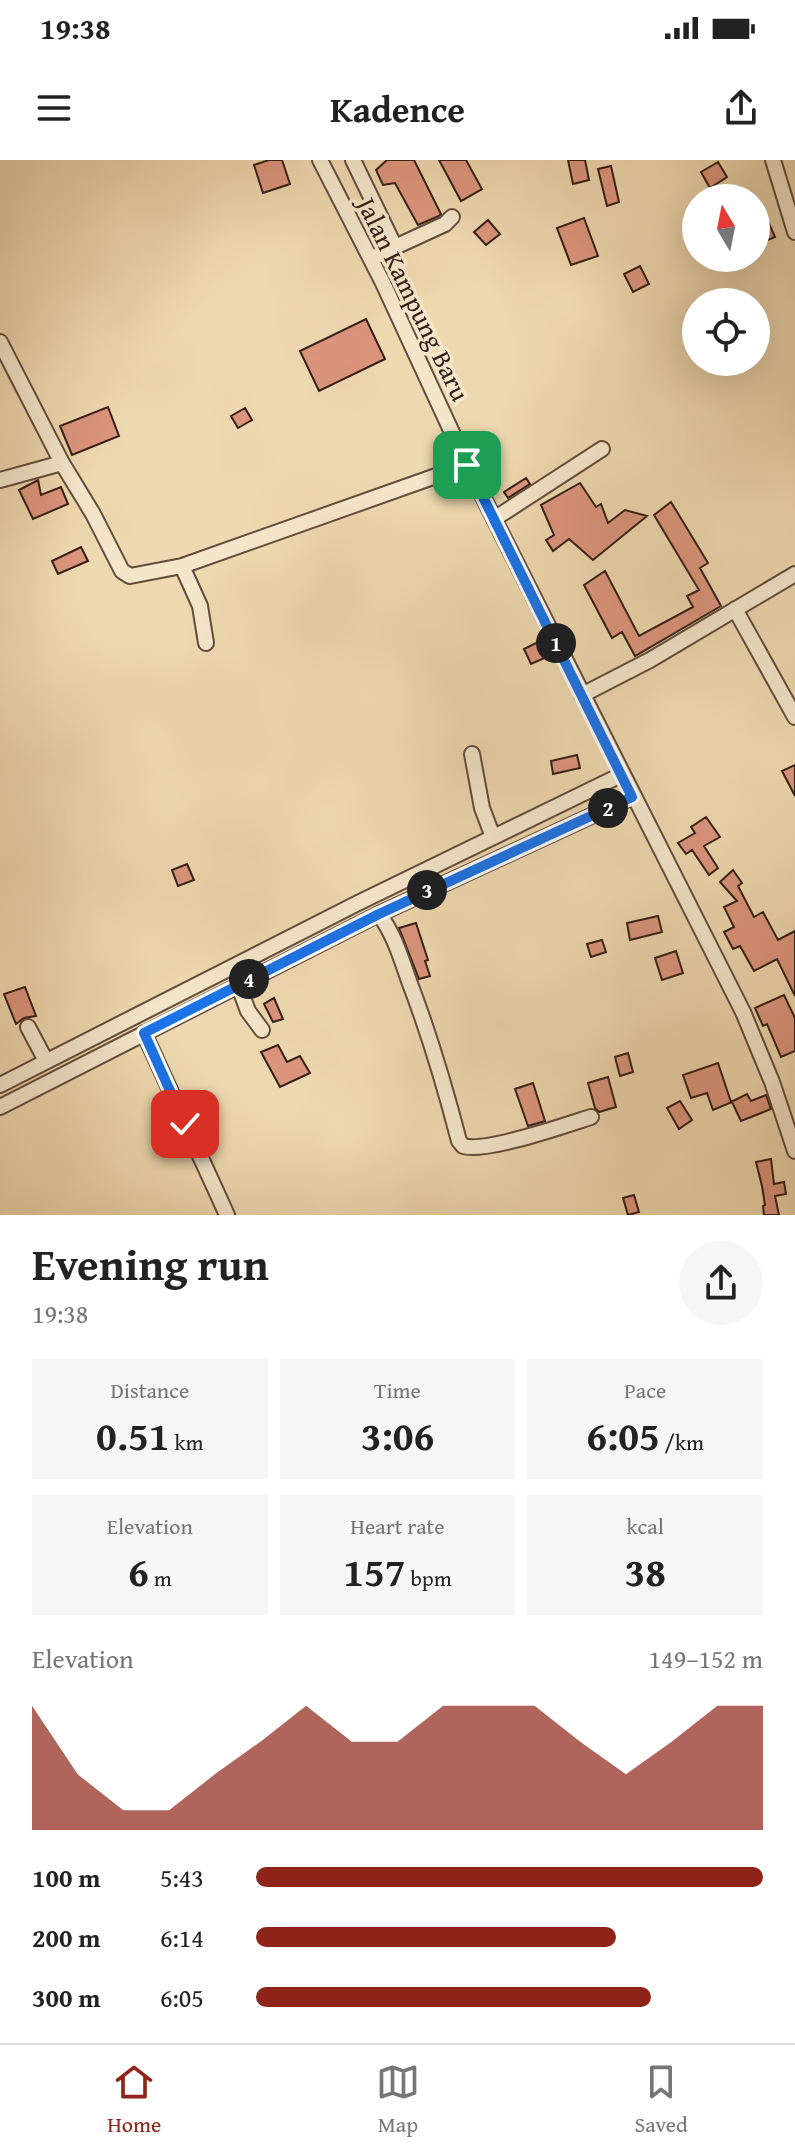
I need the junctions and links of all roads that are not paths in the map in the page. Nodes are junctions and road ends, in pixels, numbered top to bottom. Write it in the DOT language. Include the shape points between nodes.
graph roads {
  1 [pos="320,160"];
  2 [pos="353,160"];
  3 [pos="773,160"];
  4 [pos="452,217"];
  5 [pos="795,232"];
  6 [pos="395,247"];
  7 [pos="371,259"];
  8 [pos="0,342"];
  9 [pos="602,449"];
  10 [pos="62,463"];
  11 [pos="467,465"];
  12 [pos="0,480"];
  13 [pos="494,519"];
  14 [pos="182,566"];
  15 [pos="795,574"];
  16 [pos="735,609"];
  17 [pos="206,643"];
  18 [pos="582,695"];
  19 [pos="795,717"];
  20 [pos="472,754"];
  21 [pos="621,775"];
  22 [pos="632,797"];
  23 [pos="493,837"];
  24 [pos="379,914"];
  25 [pos="238,984"];
  26 [pos="28,1027"];
  27 [pos="262,1030"];
  28 [pos="144,1033"];
  29 [pos="46,1061"];
  30 [pos="0,1085"];
  31 [pos="0,1107"];
  32 [pos="591,1117"];
  33 [pos="794,1143"];
  34 [pos="227,1215"];
  1 -- 7 [label="street, Jalan Kampung Baru"];
  2 -- 6 [label="street"];
  3 -- 5 [label="street"];
  4 -- 6 [label="street"];
  6 -- 7 [label="street"];
  7 -- 11 [label="street, Jalan Kampung Baru"];
  8 -- 10 [label="street"];
  9 -- 13 [label="street"];
  10 -- 12 [label="street"];
  10 -- 14 [label="street" via="126,575"];
  11 -- 13 [label="street, Jalan Kampung Baru"];
  11 -- 14 [label="street"];
  13 -- 18 [label="street, Jalan Kampung Baru"];
  14 -- 17 [label="street" via="200,606"];
  15 -- 16 [label="street"];
  16 -- 18 [label="street"];
  16 -- 19 [label="street"];
  18 -- 21 [label="street, Jalan Kampung Baru"];
  20 -- 23 [label="street"];
  21 -- 22 [label="street, Jalan Kampung Baru"];
  21 -- 23 [label="street"];
  22 -- 24 [label="street"];
  22 -- 33 [label="street, Jalan Kampung Baru" via="743,1012"];
  23 -- 29 [label="street"];
  24 -- 25 [label="street"];
  24 -- 32 [label="street" via="416,999 463,1146"];
  25 -- 27 [label="street"];
  25 -- 28 [label="street"];
  26 -- 29 [label="street"];
  28 -- 31 [label="street"];
  28 -- 34 [label="street"];
  29 -- 30 [label="street"];
}
